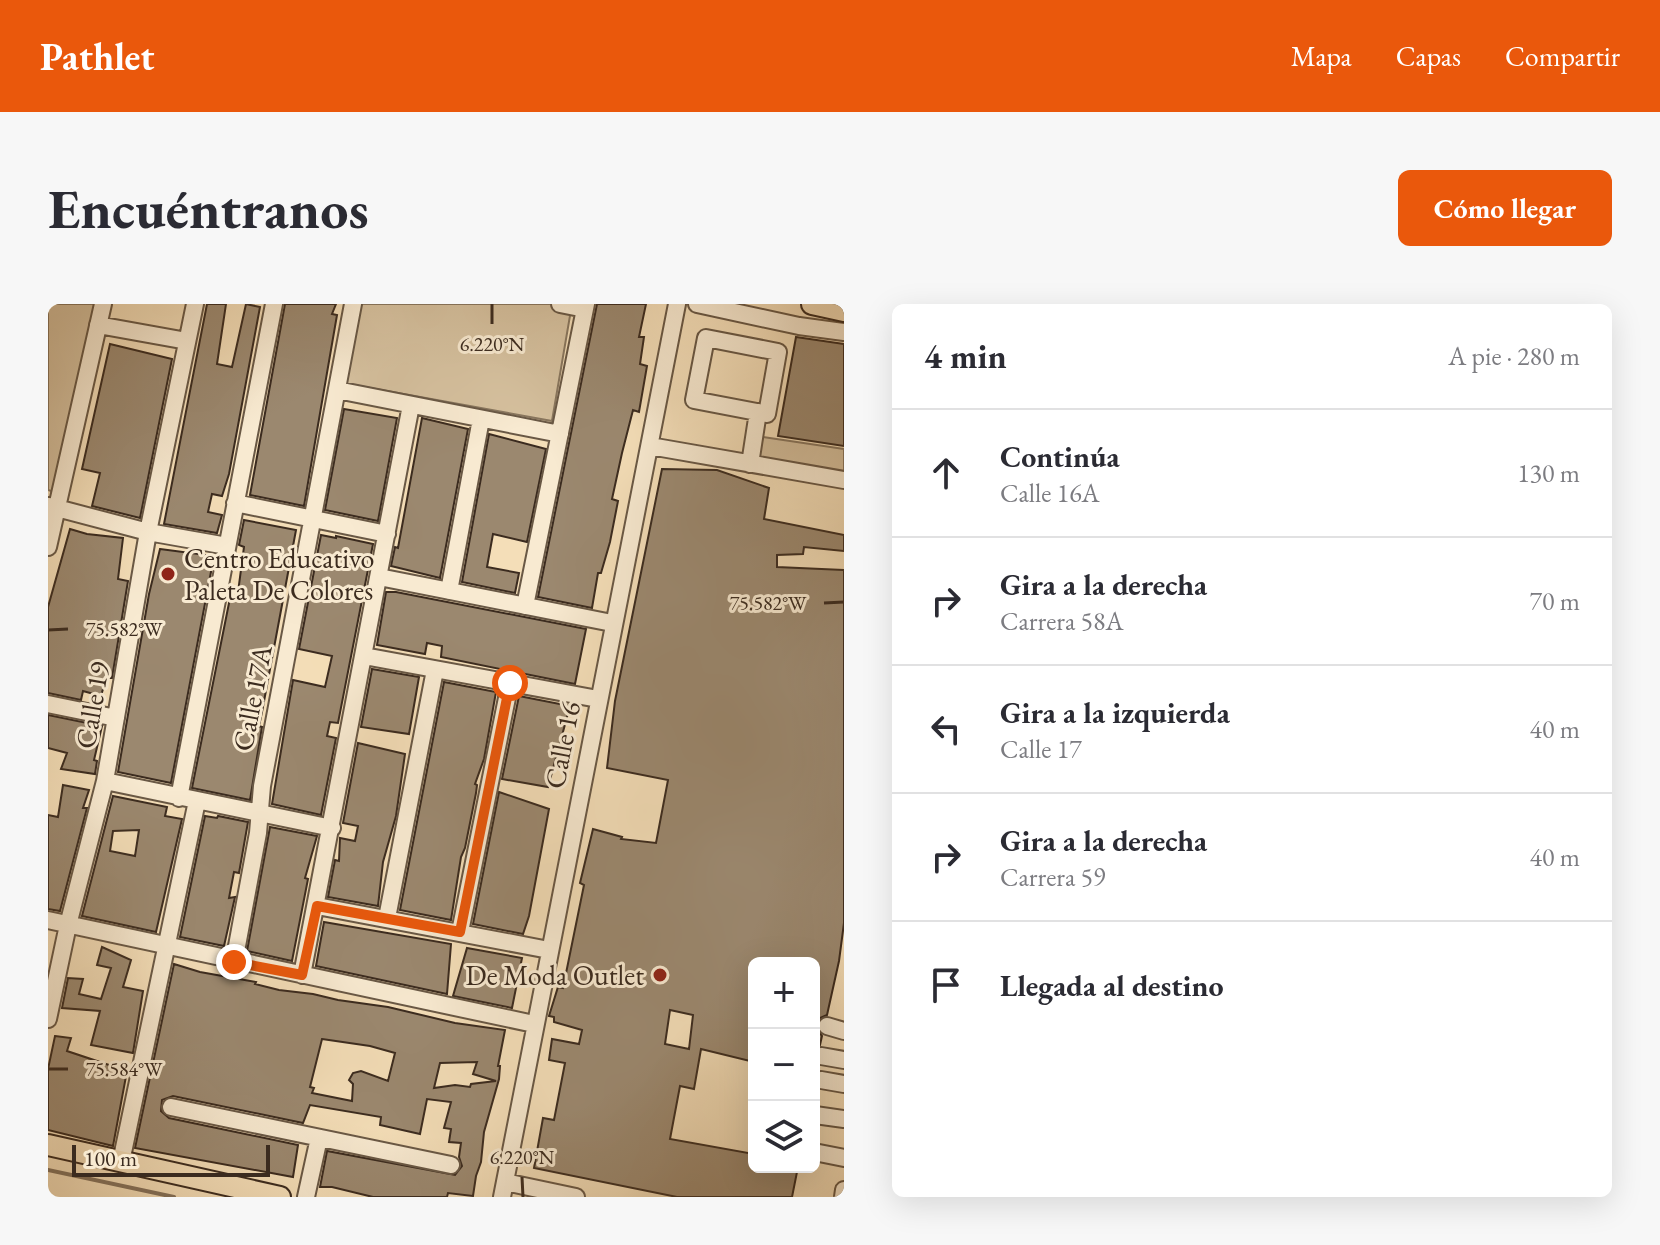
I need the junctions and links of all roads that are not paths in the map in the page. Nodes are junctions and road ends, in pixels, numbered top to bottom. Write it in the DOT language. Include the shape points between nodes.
graph roads {
  1 [pos="103,304"];
  2 [pos="195,304"];
  3 [pos="274,304"];
  4 [pos="353,304"];
  5 [pos="560,304"];
  6 [pos="677,304"];
  7 [pos="697,304"];
  8 [pos="812,304"];
  9 [pos="586,306"];
  10 [pos="844,311"];
  11 [pos="98,325"];
  12 [pos="844,332"];
  13 [pos="187,341"];
  14 [pos="337,390"];
  15 [pos="411,405"];
  16 [pos="758,412"];
  17 [pos="481,419"];
  18 [pos="560,434"];
  19 [pos="650,446"];
  20 [pos="750,464"];
  21 [pos="844,480"];
  22 [pos="235,503"];
  23 [pos="52,507"];
  24 [pos="313,519"];
  25 [pos="148,532"];
  26 [pos="387,534"];
  27 [pos="227,546"];
  28 [pos="48,547"];
  29 [pos="379,577"];
  30 [pos="449,591"];
  31 [pos="525,606"];
  32 [pos="612,623"];
  33 [pos="364,656"];
  34 [pos="435,670"];
  35 [pos="510,683"];
  36 [pos="598,699"];
  37 [pos="48,704"];
  38 [pos="116,718"];
  39 [pos="105,781"];
  40 [pos="179,798"];
  41 [pos="197,801"];
  42 [pos="259,814"];
  43 [pos="332,828"];
  44 [pos="317,906"];
  45 [pos="387,918"];
  46 [pos="48,920"];
  47 [pos="68,925"];
  48 [pos="460,932"];
  49 [pos="167,947"];
  50 [pos="549,950"];
  51 [pos="234,962"];
  52 [pos="302,975"];
  53 [pos="48,1019"];
  54 [pos="534,1024"];
  55 [pos="821,1056"];
  56 [pos="844,1060"];
  57 [pos="821,1080"];
  58 [pos="844,1084"];
  59 [pos="171,1107"];
  60 [pos="820,1116"];
  61 [pos="844,1119"];
  62 [pos="319,1138"];
  63 [pos="48,1145"];
  64 [pos="820,1153"];
  65 [pos="844,1158"];
  66 [pos="121,1162"];
  67 [pos="451,1165"];
  68 [pos="503,1190"];
  69 [pos="844,1190"];
  70 [pos="280,1197"];
  71 [pos="306,1197"];
  72 [pos="576,1197"];
  73 [pos="843,1197"];
  1 -- 11 [label="street"];
  2 -- 13 [label="street, Calle 19"];
  3 -- 22 [label="street"];
  4 -- 14 [label="street, Calle 17A"];
  5 -- 9 [label="street"];
  6 -- 19 [label="street, Calle 16"];
  7 -- 12 [label="street"];
  8 -- 10 [label="main road"];
  9 -- 18 [label="street"];
  11 -- 13 [label="street"];
  11 -- 23 [label="street"];
  13 -- 25 [label="street, Calle 19"];
  14 -- 15 [label="street"];
  14 -- 24 [label="street, Calle 17A"];
  15 -- 17 [label="street"];
  15 -- 26 [label="street"];
  16 -- 16 [label="street" via="767,414 778,352 706,338 694,400"];
  16 -- 20 [label="street"];
  17 -- 18 [label="street"];
  17 -- 30 [label="street"];
  18 -- 31 [label="street"];
  19 -- 20 [label="street"];
  19 -- 32 [label="street, Calle 16"];
  20 -- 21 [label="street"];
  22 -- 24 [label="street"];
  22 -- 27 [label="street"];
  23 -- 25 [label="street"];
  23 -- 28 [label="street"];
  24 -- 26 [label="street"];
  24 -- 42 [label="street, Calle 17A"];
  25 -- 27 [label="street"];
  25 -- 38 [label="street, Calle 19"];
  26 -- 29 [label="street"];
  27 -- 40 [label="street"];
  29 -- 30 [label="street"];
  29 -- 33 [label="street"];
  30 -- 31 [label="street"];
  31 -- 32 [label="street"];
  32 -- 36 [label="street, Calle 16"];
  33 -- 34 [label="street"];
  33 -- 43 [label="street"];
  34 -- 35 [label="street"];
  34 -- 45 [label="street"];
  35 -- 36 [label="street"];
  35 -- 48 [label="street"];
  36 -- 50 [label="street, Calle 16"];
  37 -- 38 [label="street"];
  38 -- 39 [label="street, Calle 19"];
  39 -- 40 [label="street"];
  39 -- 47 [label="street, Calle 19"];
  40 -- 41 [label="street"];
  41 -- 42 [label="street"];
  41 -- 49 [label="street"];
  42 -- 43 [label="street"];
  42 -- 51 [label="street, Calle 17A"];
  43 -- 44 [label="street"];
  44 -- 45 [label="street"];
  44 -- 52 [label="street"];
  45 -- 48 [label="street"];
  46 -- 47 [label="street"];
  47 -- 49 [label="street"];
  47 -- 53 [label="street, Calle 19"];
  48 -- 50 [label="street"];
  49 -- 51 [label="street"];
  49 -- 66 [label="street"];
  50 -- 54 [label="street, Calle 16"];
  51 -- 52 [label="street"];
  52 -- 54 [label="street"];
  54 -- 68 [label="street, Calle 16"];
  55 -- 56 [label="street"];
  57 -- 58 [label="street"];
  59 -- 62 [label="street"];
  60 -- 61 [label="street"];
  62 -- 67 [label="street"];
  62 -- 71 [label="street"];
  63 -- 66 [label="main road"];
  64 -- 65 [label="street"];
  66 -- 70 [label="main road"];
  68 -- 72 [label="street"];
  69 -- 73 [label="street"];
}
